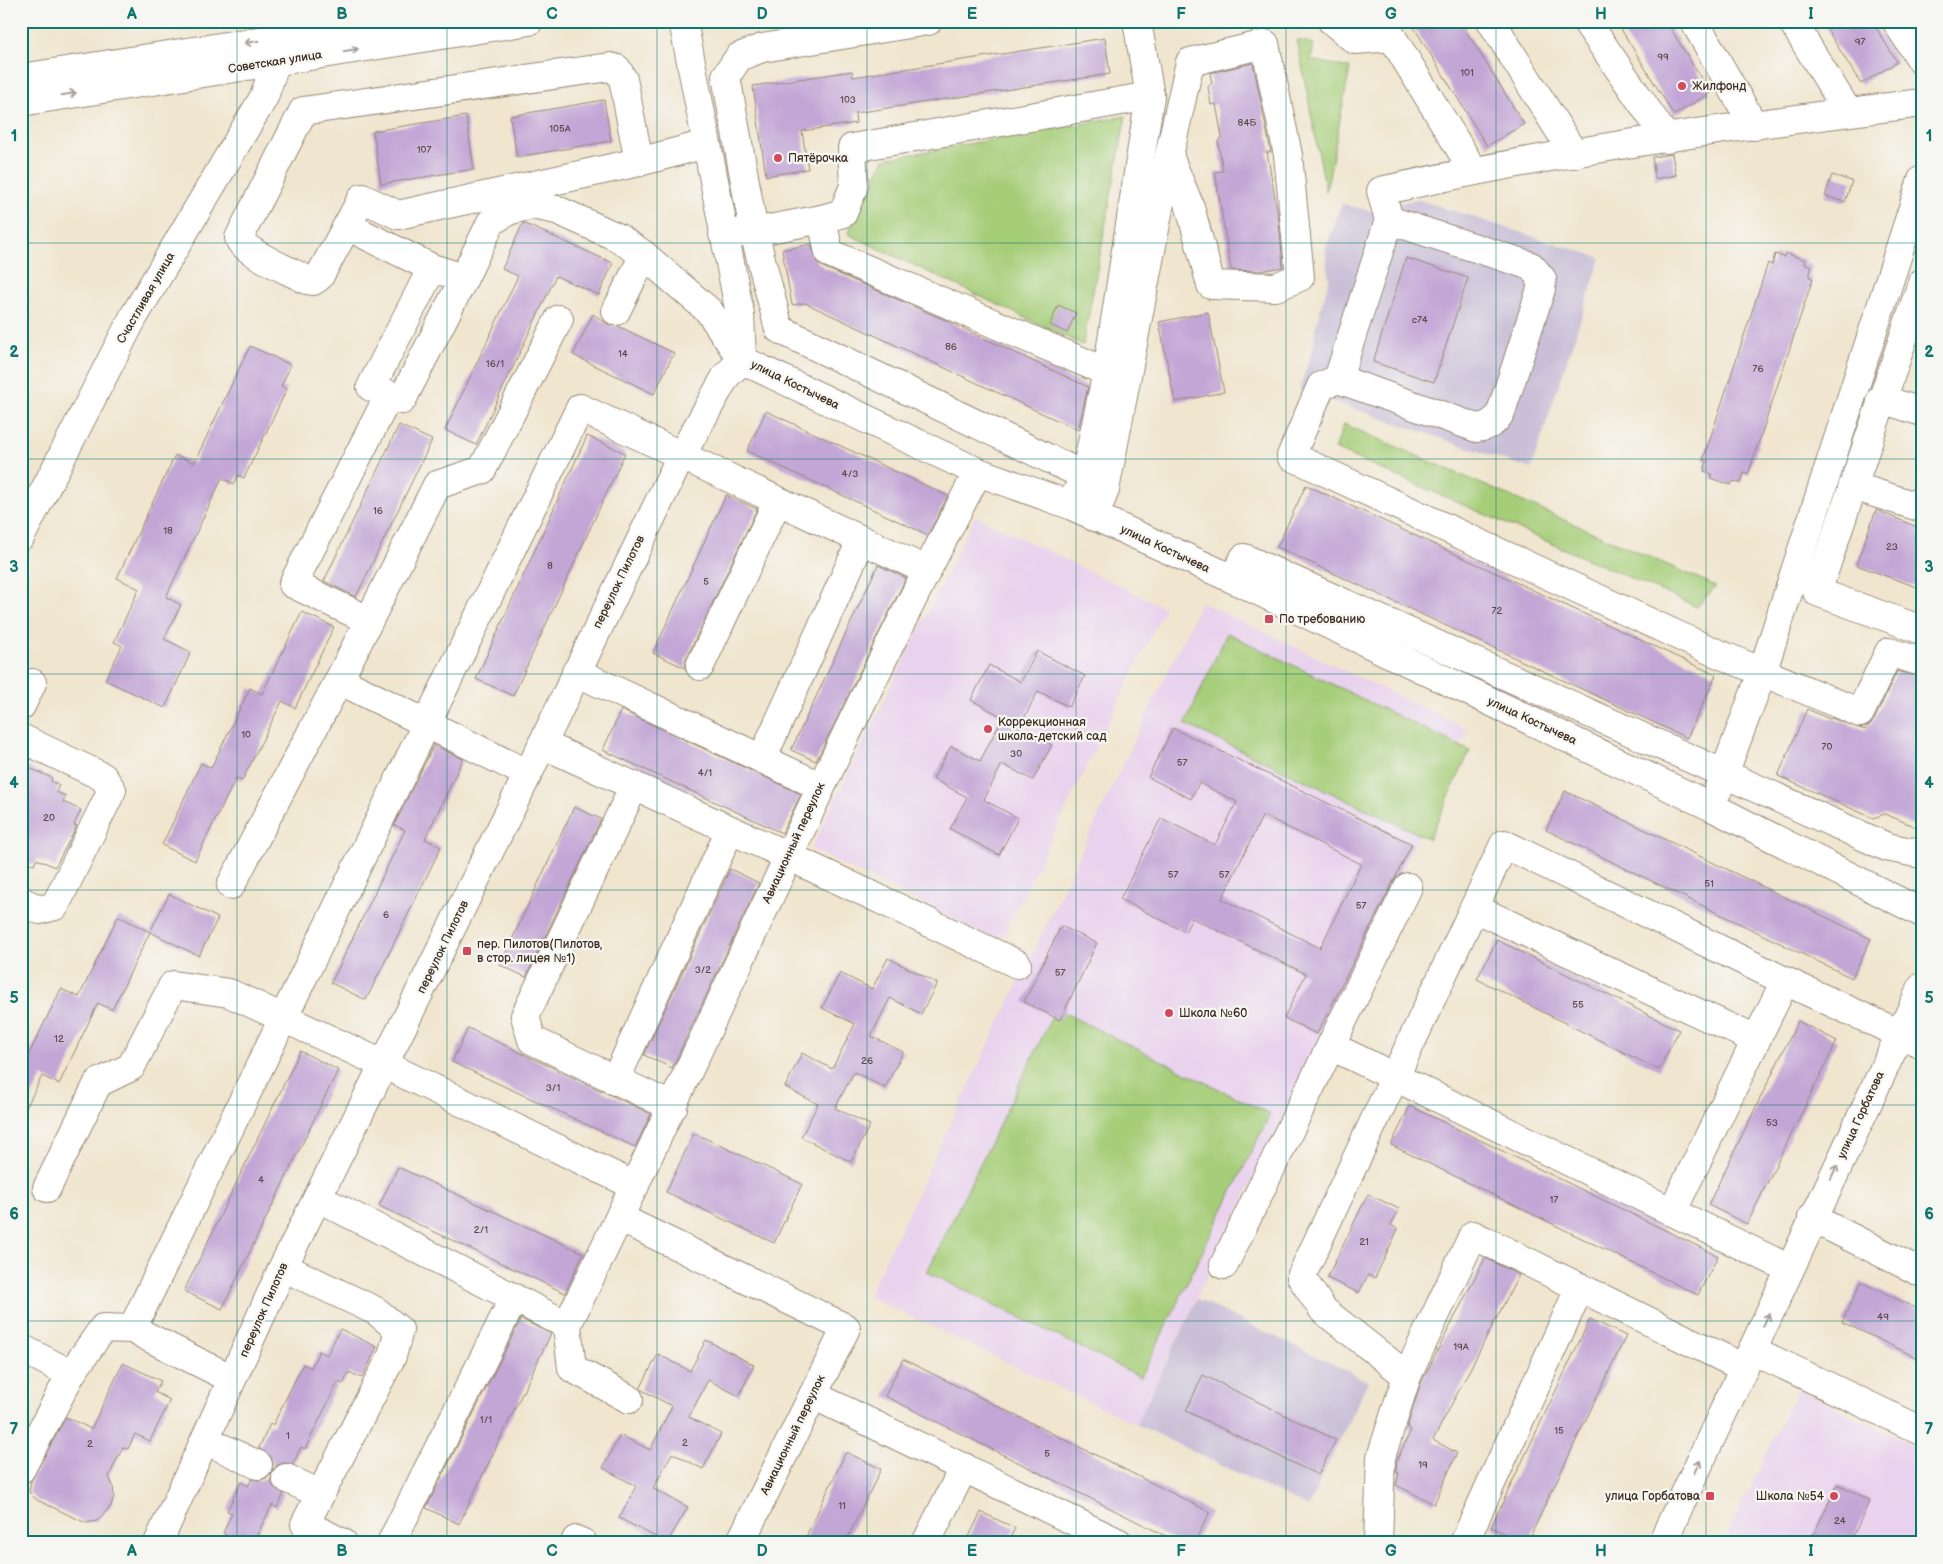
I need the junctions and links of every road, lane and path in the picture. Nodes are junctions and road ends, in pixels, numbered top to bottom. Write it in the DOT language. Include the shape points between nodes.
graph roads {
  1 [pos="387,21"];
  2 [pos="529,21"];
  3 [pos="684,21"];
  4 [pos="928,21"];
  5 [pos="1137,21"];
  6 [pos="1332,21"];
  7 [pos="1492,21"];
  8 [pos="1586,21"];
  9 [pos="1694,21"];
  10 [pos="1792,21"];
  11 [pos="1896,21"];
  12 [pos="284,29"];
  13 [pos="1922,61"];
  14 [pos="275,62"];
  15 [pos="21,78"];
  16 [pos="1150,96"];
  17 [pos="21,102"];
  18 [pos="1922,103"];
  19 [pos="1848,112"];
  20 [pos="1754,126"];
  21 [pos="1667,139"];
  22 [pos="706,144"];
  23 [pos="1574,154"];
  24 [pos="1169,156"];
  25 [pos="639,162"];
  26 [pos="1473,170"];
  27 [pos="1922,180"];
  28 [pos="822,219"];
  29 [pos="1389,220"];
  30 [pos="348,226"];
  31 [pos="754,232"];
  32 [pos="723,234"];
  33 [pos="644,255"];
  34 [pos="432,268"];
  35 [pos="464,278"];
  36 [pos="1922,284"];
  37 [pos="616,311"];
  38 [pos="559,319"];
  39 [pos="742,360"];
  40 [pos="1107,372"];
  41 [pos="1338,379"];
  42 [pos="388,395"];
  43 [pos="1881,399"];
  44 [pos="1922,412"];
  45 [pos="681,456"];
  46 [pos="978,472"];
  47 [pos="1086,476"];
  48 [pos="1853,486"];
  49 [pos="777,502"];
  50 [pos="1922,508"];
  51 [pos="1082,511"];
  52 [pos="21,536"];
  53 [pos="861,541"];
  54 [pos="926,570"];
  55 [pos="1233,579"];
  56 [pos="368,620"];
  57 [pos="1922,630"];
  58 [pos="1922,662"];
  59 [pos="700,666"];
  60 [pos="576,672"];
  61 [pos="1762,673"];
  62 [pos="339,680"];
  63 [pos="426,724"];
  64 [pos="21,738"];
  65 [pos="542,744"];
  66 [pos="762,759"];
  67 [pos="528,774"];
  68 [pos="1725,775"];
  69 [pos="634,786"];
  70 [pos="820,786"];
  71 [pos="1712,807"];
  72 [pos="730,830"];
  73 [pos="1922,849"];
  74 [pos="788,856"];
  75 [pos="231,885"];
  76 [pos="1408,887"];
  77 [pos="21,902"];
  78 [pos="1474,908"];
  79 [pos="1922,913"];
  80 [pos="1017,964"];
  81 [pos="1785,981"];
  82 [pos="1922,986"];
  83 [pos="282,1018"];
  84 [pos="1911,1038"];
  85 [pos="1756,1040"];
  86 [pos="1331,1046"];
  87 [pos="385,1064"];
  88 [pos="1396,1075"];
  89 [pos="615,1081"];
  90 [pos="673,1107"];
  91 [pos="635,1186"];
  92 [pos="47,1188"];
  93 [pos="318,1198"];
  94 [pos="1672,1212"];
  95 [pos="620,1218"];
  96 [pos="1812,1218"];
  97 [pos="1224,1265"];
  98 [pos="283,1267"];
  99 [pos="1790,1269"];
  100 [pos="1922,1273"];
  101 [pos="1580,1287"];
  102 [pos="514,1298"];
  103 [pos="567,1325"];
  104 [pos="132,1329"];
  105 [pos="21,1348"];
  106 [pos="1748,1359"];
  107 [pos="71,1374"];
  108 [pos="1407,1376"];
  109 [pos="232,1379"];
  110 [pos="813,1395"];
  111 [pos="629,1399"];
  112 [pos="1922,1431"];
  113 [pos="205,1440"];
  114 [pos="258,1465"];
  115 [pos="964,1466"];
  116 [pos="21,1469"];
  117 [pos="286,1478"];
  118 [pos="320,1494"];
  119 [pos="158,1543"];
  120 [pos="342,1543"];
  121 [pos="391,1543"];
  122 [pos="740,1543"];
  123 [pos="926,1543"];
  124 [pos="1119,1543"];
  125 [pos="1378,1543"];
  126 [pos="1464,1543"];
  127 [pos="1662,1543"];
  1 -- 12 [label="main road, Советская улица"];
  14 -- 2 [label="main road, Советская улица, one-way"];
  3 -- 22 [label="main road"];
  4 -- 31 [label="main road" via="762,48 739,57 726,76"];
  5 -- 16 [label="main road"];
  6 -- 26 [label="main road" via="1355,40 1392,37"];
  7 -- 23 [label="main road"];
  8 -- 21 [label="main road"];
  9 -- 20 [label="main road"];
  10 -- 19 [label="main road"];
  11 -- 13 [label="main road"];
  12 -- 14 [label="main road, Счастливая улица"];
  12 -- 15 [label="main road, Советская улица, one-way"];
  17 -- 14 [label="main road, Советская улица, one-way"];
  14 -- 52 [label="main road, Счастливая улица" via="264,97 133,318"];
  16 -- 28 [label="main road" via="852,148 854,186 843,213"];
  16 -- 40 [label="main road"];
  18 -- 19 [label="main road"];
  19 -- 20 [label="main road"];
  20 -- 21 [label="main road"];
  21 -- 23 [label="main road"];
  22 -- 25 [label="main road"];
  22 -- 32 [label="main road"];
  23 -- 26 [label="main road"];
  24 -- 24 [label="main road" via="1190,62 1265,44 1288,155 1300,277 1276,287 1212,285 1190,207"];
  24 -- 51 [label="main road" via="1105,490"];
  25 -- 30 [label="main road" via="398,215 362,198"];
  25 -- 30 [label="main road" via="623,79 617,69 610,66 303,111 239,238 240,242 244,247 313,281 319,277"];
  26 -- 29 [label="main road" via="1381,191"];
  27 -- 61 [label="main road"];
  28 -- 31 [label="main road"];
  28 -- 40 [label="main road" via="829,253"];
  29 -- 41 [label="main road"];
  29 -- 41 [label="main road" via="1531,266 1542,279 1542,289 1504,403 1496,421 1488,426 1477,428"];
  30 -- 34 [label="main road"];
  31 -- 32 [label="main road"];
  31 -- 47 [label="main road" via="779,330"];
  32 -- 39 [label="main road" via="740,314"];
  33 -- 35 [label="main road, улица Костычева" via="617,237 556,210 532,205 508,211 491,222"];
  33 -- 37 [label="main road"];
  33 -- 39 [label="main road, улица Костычева" via="708,311"];
  34 -- 35 [label="main road"];
  34 -- 42 [label="main road" via="371,387"];
  35 -- 42 [label="main road, улица Костычева" via="402,400"];
  36 -- 43 [label="main road"];
  38 -- 56 [label="main road" via="482,470 436,485"];
  39 -- 45 [label="main road, переулок Пилотов" via="726,376"];
  39 -- 46 [label="main road, улица Костычева"];
  40 -- 47 [label="main road"];
  41 -- 61 [label="main road" via="1321,386 1281,451"];
  42 -- 56 [label="main road" via="293,584"];
  43 -- 44 [label="main road"];
  43 -- 48 [label="main road"];
  45 -- 49 [label="main road"];
  45 -- 60 [label="main road, переулок Пилотов"];
  45 -- 63 [label="main road" via="580,408"];
  46 -- 51 [label="main road, улица Костычева"];
  46 -- 54 [label="main road, Авиационный переулок"];
  47 -- 51 [label="main road"];
  48 -- 50 [label="main road"];
  48 -- 57 [label="main road" via="1817,592"];
  49 -- 53 [label="main road"];
  49 -- 59 [label="main road"];
  51 -- 55 [label="main road, улица Костычева"];
  53 -- 54 [label="main road"];
  53 -- 66 [label="main road"];
  54 -- 70 [label="main road, Авиационный переулок"];
  55 -- 68 [label="main road" via="1244,558"];
  55 -- 71 [label="main road, улица Костычева"];
  56 -- 62 [label="main road"];
  58 -- 61 [label="main road" via="1889,652 1860,713"];
  60 -- 65 [label="main road, переулок Пилотов"];
  60 -- 66 [label="main road"];
  61 -- 68 [label="main road"];
  62 -- 63 [label="main road"];
  62 -- 75 [label="main road"];
  63 -- 67 [label="main road"];
  63 -- 83 [label="main road"];
  64 -- 77 [label="main road" via="103,776 112,790 55,906 40,910"];
  65 -- 67 [label="main road, переулок Пилотов"];
  65 -- 69 [label="main road"];
  66 -- 70 [label="main road"];
  67 -- 87 [label="main road, переулок Пилотов"];
  68 -- 71 [label="main road"];
  68 -- 73 [label="main road" via="1887,847 1916,853"];
  69 -- 72 [label="main road"];
  69 -- 89 [label="main road" via="525,1016 532,1040"];
  70 -- 74 [label="main road, Авиационный переулок"];
  71 -- 79 [label="main road, улица Костычева"];
  72 -- 74 [label="main road"];
  72 -- 89 [label="main road"];
  74 -- 80 [label="main road"];
  74 -- 90 [label="main road, Авиационный переулок"];
  76 -- 86 [label="main road"];
  78 -- 81 [label="main road" via="1504,844"];
  78 -- 85 [label="main road"];
  78 -- 88 [label="main road"];
  81 -- 84 [label="main road"];
  81 -- 85 [label="main road"];
  82 -- 84 [label="main road, улица Горбатова"];
  83 -- 87 [label="main road"];
  83 -- 92 [label="main road" via="229,993 173,985 131,1067 98,1083"];
  83 -- 104 [label="main road"];
  96 -- 84 [label="main road, улица Горбатова, one-way"];
  85 -- 94 [label="main road"];
  86 -- 88 [label="main road"];
  86 -- 97 [label="main road"];
  87 -- 91 [label="main road"];
  87 -- 93 [label="main road, переулок Пилотов"];
  88 -- 94 [label="main road"];
  88 -- 108 [label="main road" via="1301,1277 1323,1310"];
  89 -- 90 [label="main road"];
  90 -- 91 [label="main road, Авиационный переулок"];
  91 -- 95 [label="main road, Авиационный переулок"];
  93 -- 98 [label="main road, переулок Пилотов"];
  93 -- 102 [label="main road"];
  94 -- 99 [label="main road"];
  95 -- 103 [label="main road, Авиационный переулок"];
  95 -- 110 [label="main road, Авиационный переулок" via="846,1328"];
  96 -- 99 [label="main road, улица Горбатова"];
  96 -- 100 [label="main road"];
  98 -- 109 [label="main road, переулок Пилотов"];
  98 -- 118 [label="main road" via="376,1311 399,1330 392,1356"];
  106 -- 99 [label="main road, улица Горбатова, one-way"];
  101 -- 106 [label="main road"];
  101 -- 108 [label="main road" via="1473,1235"];
  101 -- 126 [label="main road"];
  102 -- 103 [label="main road"];
  102 -- 121 [label="main road"];
  103 -- 111 [label="main road" via="572,1368"];
  104 -- 107 [label="main road" via="103,1328"];
  104 -- 109 [label="main road"];
  105 -- 107 [label="main road"];
  106 -- 112 [label="main road"];
  127 -- 106 [label="main road, улица Горбатова, one-way"];
  107 -- 116 [label="main road"];
  108 -- 125 [label="main road" via="1381,1456"];
  109 -- 113 [label="main road, переулок Пилотов"];
  110 -- 115 [label="main road"];
  110 -- 122 [label="main road, Авиационный переулок"];
  113 -- 114 [label="main road"];
  113 -- 119 [label="main road, переулок Пилотов"];
  115 -- 123 [label="main road"];
  115 -- 124 [label="main road"];
  117 -- 118 [label="main road"];
  118 -- 120 [label="main road" via="305,1524"];
}
